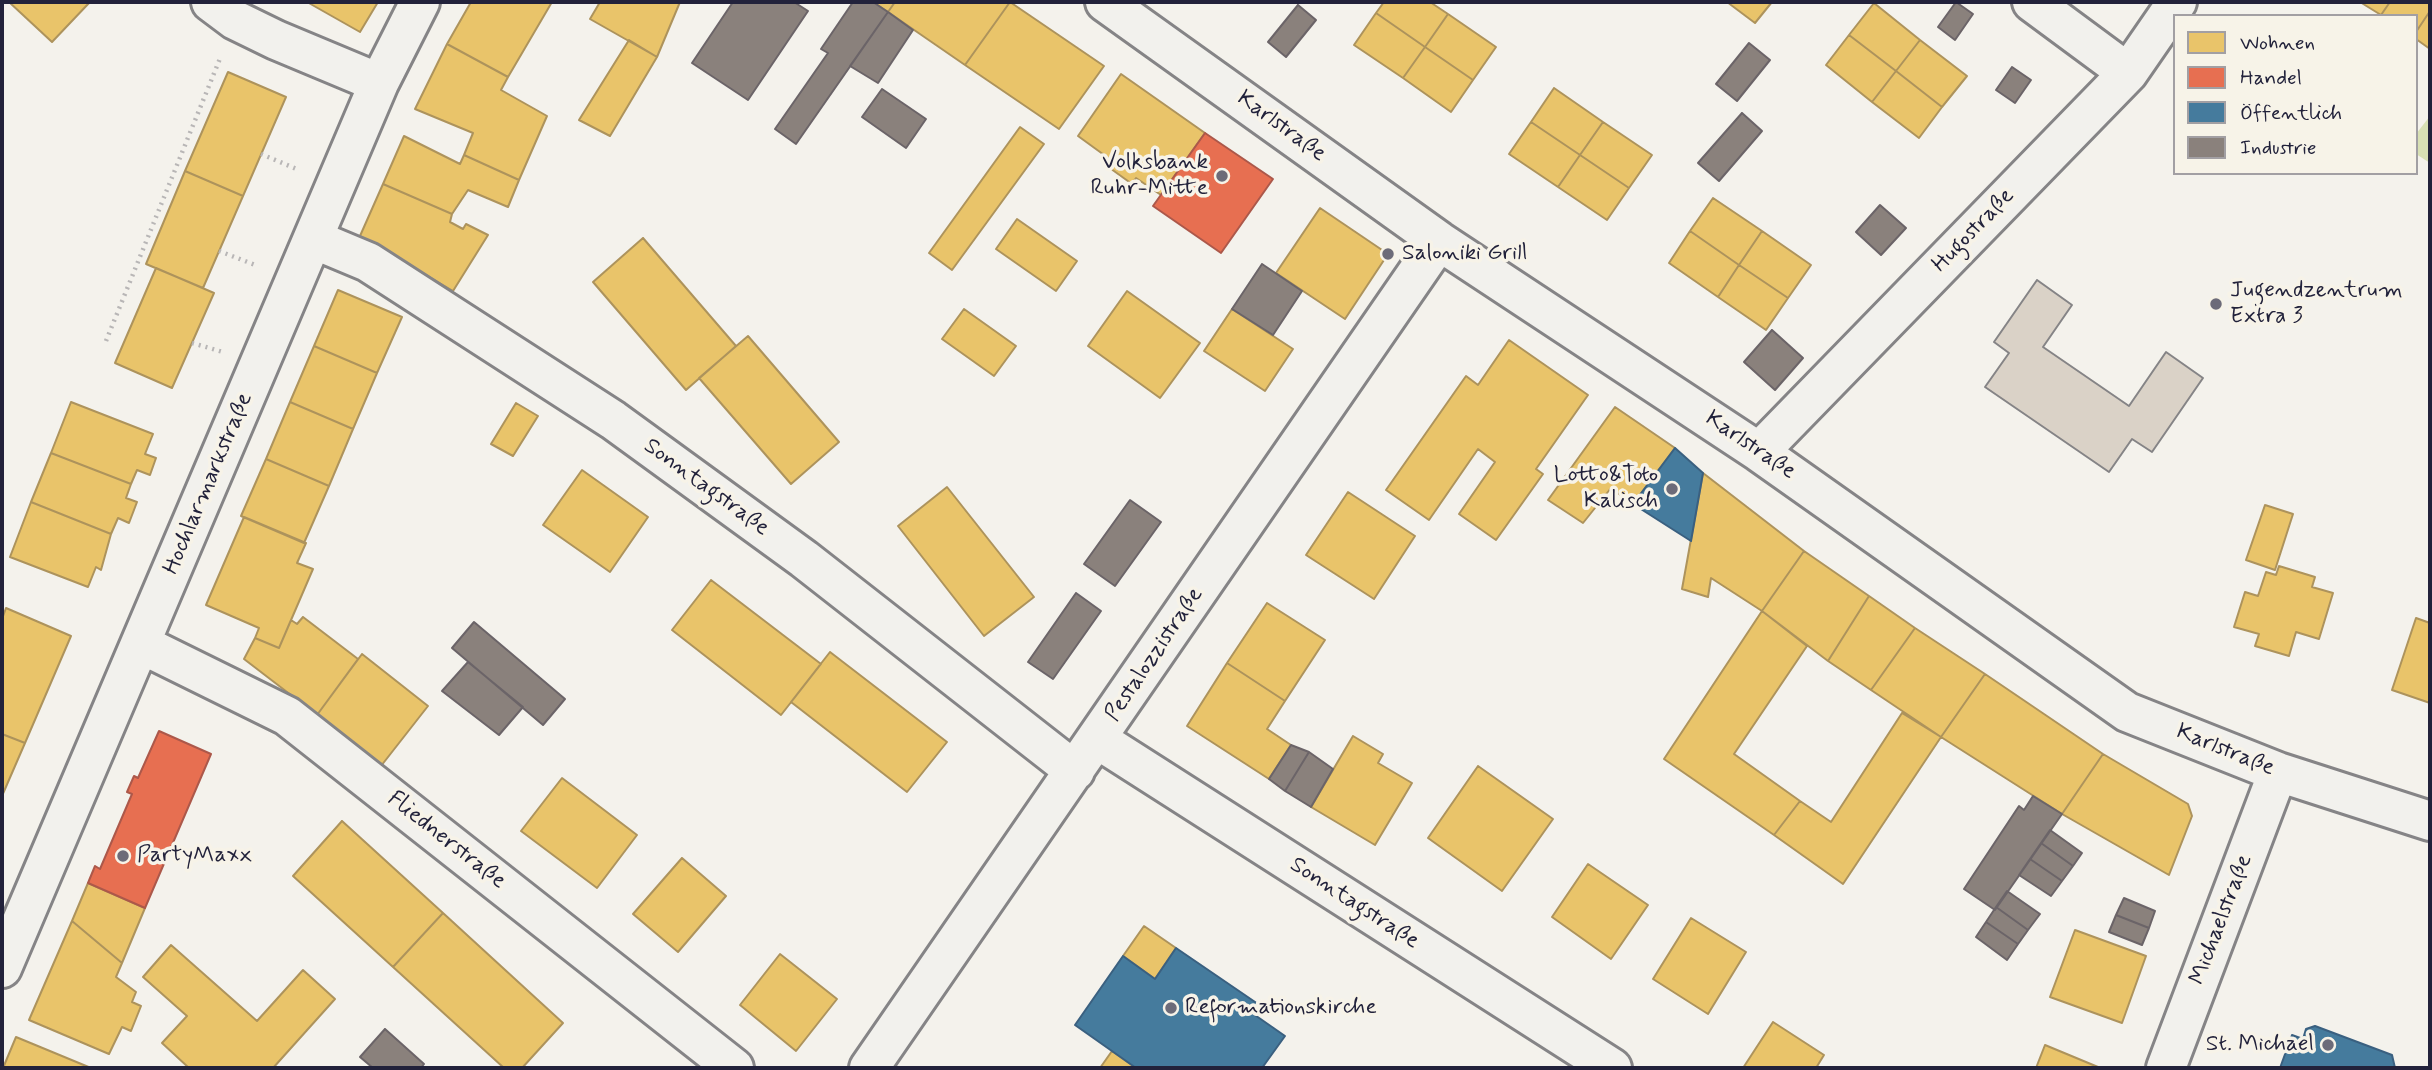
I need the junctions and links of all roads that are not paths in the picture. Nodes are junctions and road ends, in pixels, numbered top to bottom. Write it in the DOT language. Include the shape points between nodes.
graph roads {
  1 [pos="420,2"];
  2 [pos="1105,2"];
  3 [pos="2032,2"];
  4 [pos="2177,2"];
  5 [pos="223,11"];
  6 [pos="2128,73"];
  7 [pos="379,83"];
  8 [pos="313,239"];
  9 [pos="1439,241"];
  10 [pos="1759,452"];
  11 [pos="141,644"];
  12 [pos="1097,739"];
  13 [pos="1075,771"];
  14 [pos="2278,772"];
  15 [pos="2430,821"];
  16 [pos="2,968"];
  17 [pos="734,1068"];
  18 [pos="869,1068"];
  19 [pos="1612,1068"];
  20 [pos="2166,1068"];
  1 -- 7 [label="street, Hochlarmarkstraße"];
  2 -- 9 [label="street, Karlstraße"];
  3 -- 6 [label="street"];
  4 -- 6 [label="street, Hugostraße"];
  5 -- 7 [label="street"];
  6 -- 10 [label="street, Hugostraße"];
  7 -- 8 [label="street, Hochlarmarkstraße"];
  8 -- 11 [label="street, Hochlarmarkstraße"];
  8 -- 13 [label="street, Sonntagstraße" via="368,262 613,420 804,559"];
  9 -- 10 [label="street, Karlstraße"];
  9 -- 12 [label="street, Pestalozzistraße"];
  10 -- 14 [label="street, Karlstraße" via="2127,712"];
  11 -- 16 [label="street, Hochlarmarkstraße"];
  11 -- 17 [label="street, Fliednerstraße" via="287,716"];
  12 -- 13 [label="street, Pestalozzistraße"];
  12 -- 19 [label="street, Sonntagstraße"];
  13 -- 18 [label="street, Pestalozzistraße"];
  14 -- 15 [label="street, Karlstraße"];
  14 -- 20 [label="street, Michaelstraße"];
}
